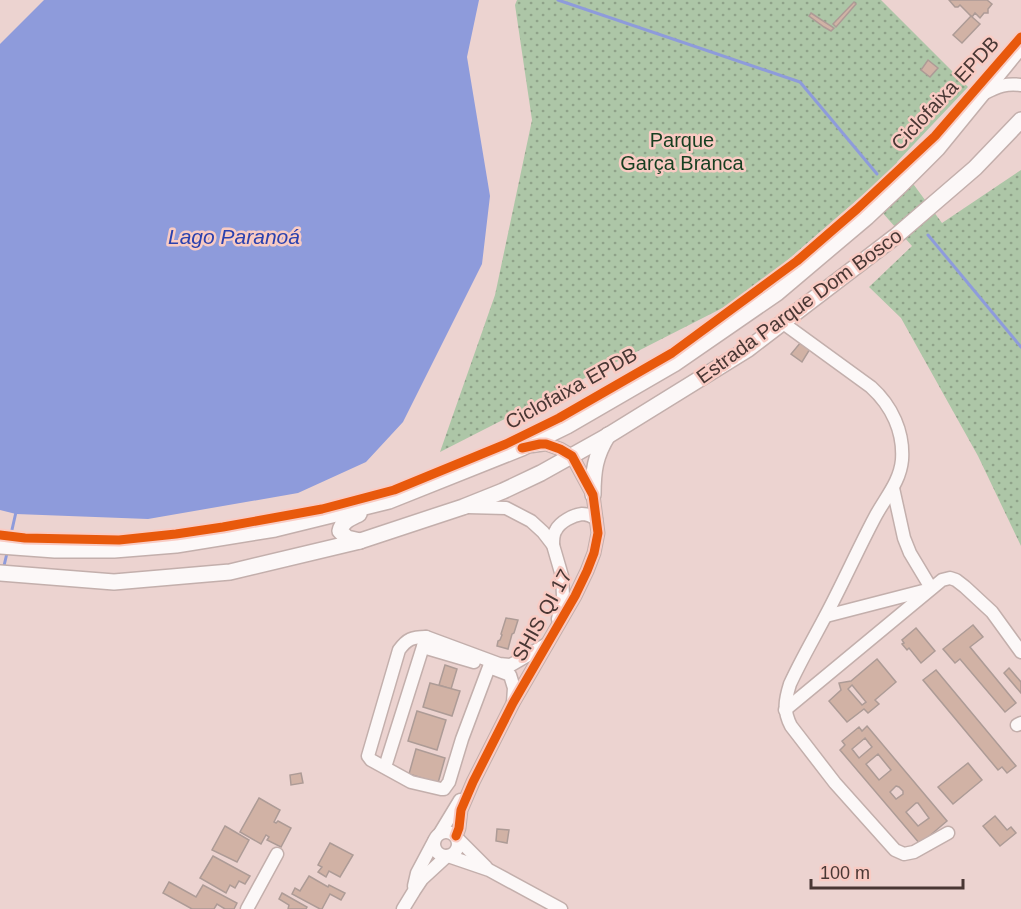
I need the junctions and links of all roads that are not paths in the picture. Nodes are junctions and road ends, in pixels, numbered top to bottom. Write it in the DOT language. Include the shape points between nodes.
graph roads {
  1 [pos="1021,46"];
  2 [pos="1021,85"];
  3 [pos="981,95"];
  4 [pos="1021,120"];
  5 [pos="783,323"];
  6 [pos="697,349"];
  7 [pos="674,364"];
  8 [pos="712,372"];
  9 [pos="684,389"];
  10 [pos="609,435"];
  11 [pos="522,448"];
  12 [pos="572,456"];
  13 [pos="893,488"];
  14 [pos="593,495"];
  15 [pos="390,501"];
  16 [pos="463,507"];
  17 [pos="596,519"];
  18 [pos="360,541"];
  19 [pos="553,545"];
  20 [pos="0,546"];
  21 [pos="0,573"];
  22 [pos="929,589"];
  23 [pos="826,616"];
  24 [pos="556,630"];
  25 [pos="425,642"];
  26 [pos="547,644"];
  27 [pos="1021,652"];
  28 [pos="489,667"];
  29 [pos="511,670"];
  30 [pos="527,679"];
  31 [pos="513,703"];
  32 [pos="785,710"];
  33 [pos="385,767"];
  34 [pos="473,782"];
  35 [pos="948,833"];
  36 [pos="437,837"];
  37 [pos="457,838"];
  38 [pos="277,854"];
  39 [pos="447,856"];
  40 [pos="489,870"];
  41 [pos="414,891"];
  42 [pos="247,909"];
  43 [pos="403,909"];
  44 [pos="561,909"];
  1 -- 3 [label="main road, Estrada Parque Dom Bosco"];
  2 -- 3 [label="street" via="1007,84"];
  3 -- 6 [label="main road, Estrada Parque Dom Bosco" via="937,149 867,217 777,293"];
  4 -- 5 [label="main road, Estrada Parque Dom Bosco" via="975,168 896,236"];
  5 -- 8 [label="main road, Estrada Parque Dom Bosco"];
  5 -- 13 [label="street" via="881,396 901,435 902,462"];
  6 -- 7 [label="main road, Estrada Parque Dom Bosco"];
  6 -- 8 [label="main road" via="692,363 695,368"];
  7 -- 9 [label="main road" via="689,375"];
  7 -- 11 [label="main road, Estrada Parque Dom Bosco"];
  8 -- 9 [label="main road, Estrada Parque Dom Bosco"];
  9 -- 10 [label="main road, Estrada Parque Dom Bosco"];
  10 -- 12 [label="main road, Estrada Parque Dom Bosco"];
  10 -- 14 [label="main road" via="597,457"];
  11 -- 12 [label="street" via="546,444"];
  11 -- 15 [label="main road, Estrada Parque Dom Bosco"];
  12 -- 14 [label="street, SHIS QI 17"];
  12 -- 16 [label="main road, Estrada Parque Dom Bosco"];
  13 -- 22 [label="street" via="904,538"];
  13 -- 23 [label="street"];
  14 -- 17 [label="street, SHIS QI 17"];
  15 -- 18 [label="main road" via="341,526 344,536"];
  15 -- 20 [label="main road, Estrada Parque Dom Bosco" via="275,529 176,545 114,550"];
  16 -- 18 [label="main road, Estrada Parque Dom Bosco"];
  16 -- 19 [label="street, SHIS QI 17" via="506,508 518,513"];
  17 -- 19 [label="street" via="583,514 565,521 554,532"];
  17 -- 24 [label="street, SHIS QI 17" via="594,553"];
  18 -- 21 [label="main road, Estrada Parque Dom Bosco" via="230,572 114,582"];
  19 -- 24 [label="street, SHIS QI 17" via="563,596"];
  22 -- 23 [label="street"];
  22 -- 27 [label="street" via="942,580 956,580 992,612"];
  22 -- 32 [label="street"];
  23 -- 32 [label="street" via="790,684"];
  24 -- 26 [label="street, SHIS QI 17"];
  25 -- 28 [label="street"];
  25 -- 29 [label="street"];
  25 -- 33 [label="street"];
  25 -- 33 [label="street" via="414,637 399,650 368,754 370,760"];
  26 -- 29 [label="street"];
  26 -- 30 [label="street, SHIS QI 17"];
  28 -- 29 [label="street"];
  28 -- 33 [label="street" via="446,787 411,782"];
  29 -- 30 [label="street" via="519,680"];
  29 -- 31 [label="street"];
  30 -- 31 [label="street, SHIS QI 17"];
  31 -- 34 [label="street, SHIS QI 17"];
  32 -- 35 [label="street" via="791,726 835,783 895,850 904,854 914,852"];
  34 -- 36 [label="street, SHIS QI 17"];
  34 -- 37 [label="street, SHIS QI 17" via="461,810"];
  36 -- 37 [label="street" via="450,832"];
  36 -- 39 [label="street" via="435,849"];
  36 -- 41 [label="street, SHIS QI 17" via="417,873"];
  37 -- 39 [label="street" via="457,850"];
  37 -- 40 [label="street"];
  38 -- 42 [label="street"];
  39 -- 40 [label="street"];
  39 -- 41 [label="street, SHIS QI 17"];
  40 -- 44 [label="street"];
  41 -- 43 [label="street, SHIS QI 17"];
}
